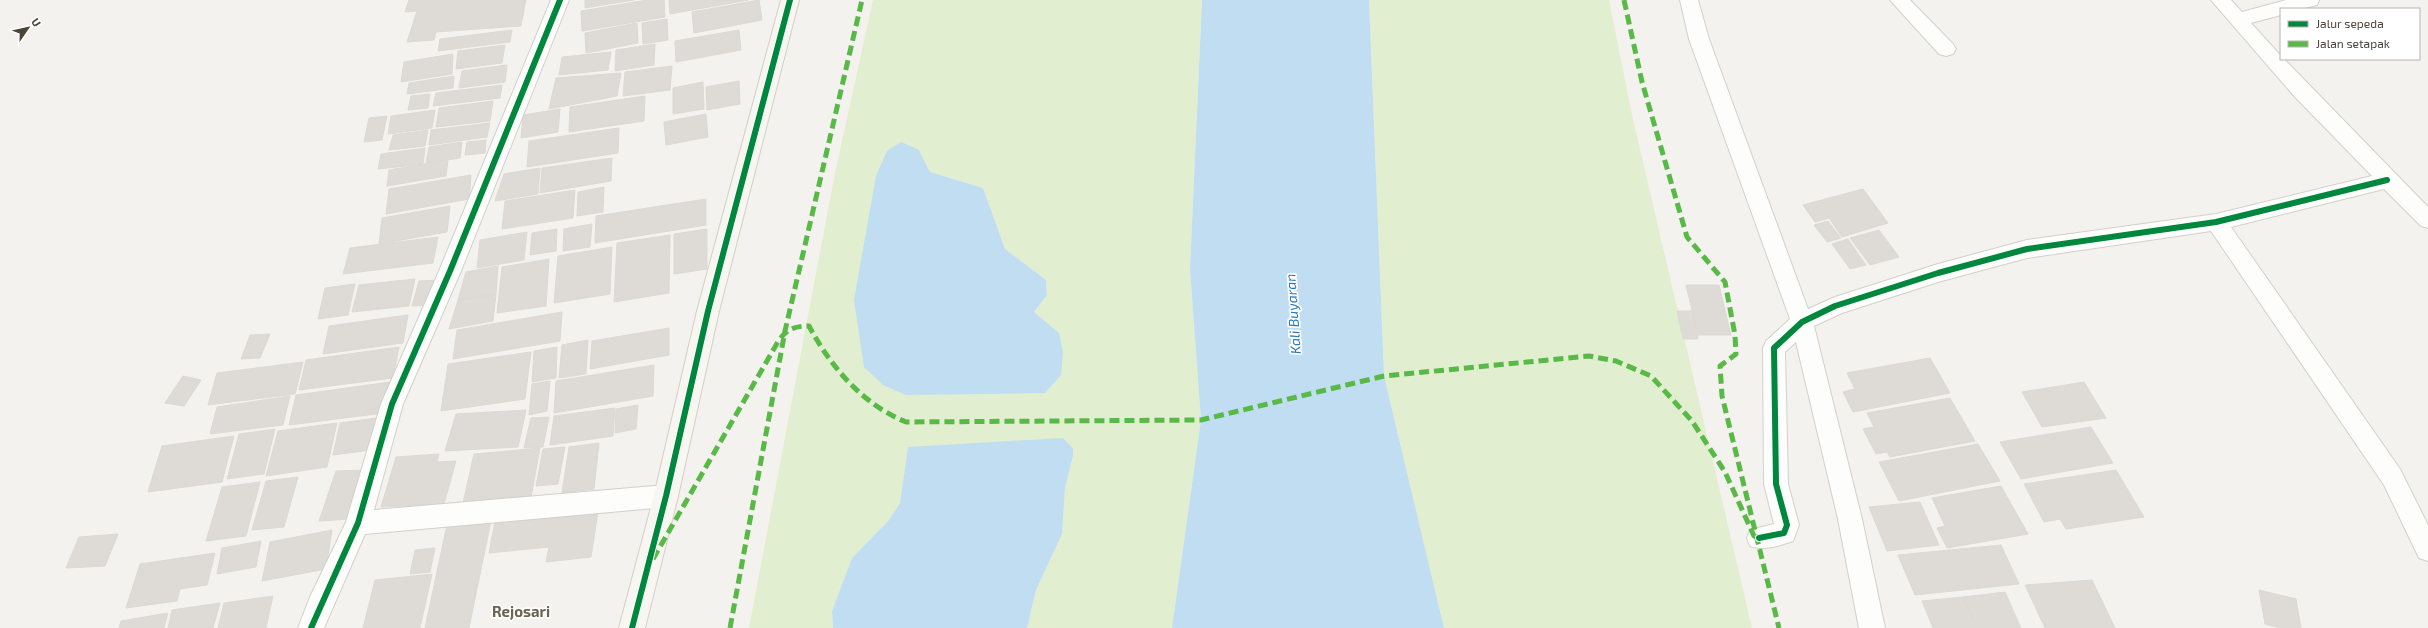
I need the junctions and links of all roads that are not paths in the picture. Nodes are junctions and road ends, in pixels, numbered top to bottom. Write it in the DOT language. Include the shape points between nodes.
graph roads {
  1 [pos="560,0"];
  2 [pos="790,0"];
  3 [pos="1689,0"];
  4 [pos="1899,0"];
  5 [pos="2220,0"];
  6 [pos="2310,0"];
  7 [pos="2280,8"];
  8 [pos="2281,8"];
  9 [pos="2238,20"];
  10 [pos="1946,49"];
  11 [pos="2387,180"];
  12 [pos="2428,220"];
  13 [pos="2216,222"];
  14 [pos="1802,322"];
  15 [pos="666,496"];
  16 [pos="358,523"];
  17 [pos="1759,538"];
  18 [pos="2428,550"];
  19 [pos="311,628"];
  20 [pos="632,628"];
  21 [pos="1872,628"];
  1 -- 16 [label="street" via="450,272 392,404"];
  2 -- 15 [label="street" via="708,311"];
  3 -- 14 [label="street" via="1699,39"];
  4 -- 10 [label="street"];
  5 -- 9 [label="street"];
  6 -- 8 [label="street"];
  7 -- 9 [label="street"];
  9 -- 11 [label="street" via="2302,92"];
  11 -- 12 [label="street"];
  11 -- 13 [label="street"];
  13 -- 14 [label="street" via="2027,249 1870,294 1835,306"];
  13 -- 18 [label="street" via="2392,477"];
  14 -- 17 [label="street" via="1774,348 1776,484 1787,525 1784,533"];
  14 -- 21 [label="street" via="1850,519"];
  15 -- 16 [label="street"];
  15 -- 20 [label="street"];
  16 -- 19 [label="street"];
}
